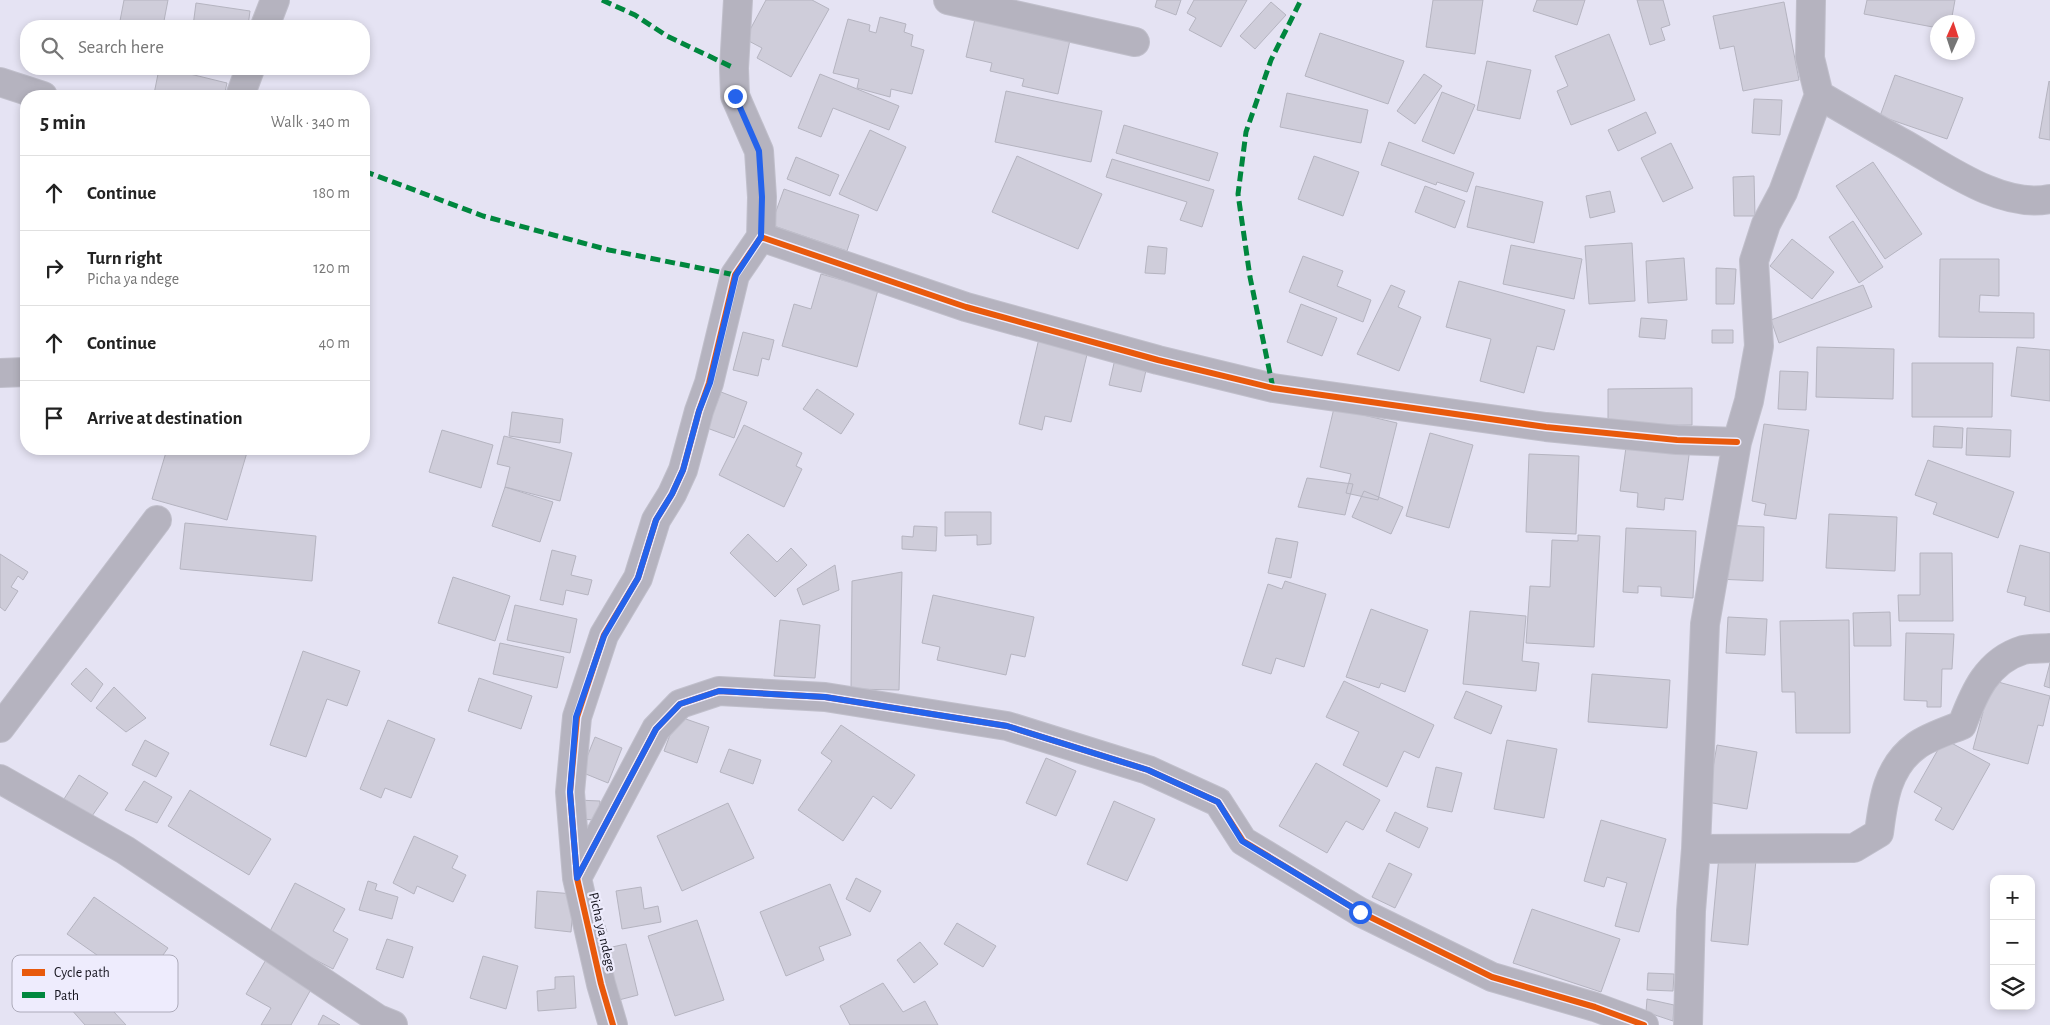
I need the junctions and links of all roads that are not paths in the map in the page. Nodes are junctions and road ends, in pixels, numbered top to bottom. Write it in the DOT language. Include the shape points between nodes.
graph roads {
  1 [pos="275,0"];
  2 [pos="738,0"];
  3 [pos="948,0"];
  4 [pos="1811,0"];
  5 [pos="267,20"];
  6 [pos="1135,42"];
  7 [pos="248,75"];
  8 [pos="0,82"];
  9 [pos="25,90"];
  10 [pos="242,90"];
  11 [pos="1820,96"];
  12 [pos="2050,199"];
  13 [pos="761,237"];
  14 [pos="20,372"];
  15 [pos="0,373"];
  16 [pos="1737,442"];
  17 [pos="157,520"];
  18 [pos="2050,648"];
  19 [pos="0,728"];
  20 [pos="0,779"];
  21 [pos="1696,849"];
  22 [pos="577,878"];
  23 [pos="393,1025"];
  24 [pos="612,1025"];
  25 [pos="1644,1025"];
  26 [pos="1688,1025"];
  1 -- 5 [label="street"];
  2 -- 13 [label="street" via="735,96 759,151"];
  3 -- 6 [label="street"];
  4 -- 11 [label="street" via="1810,58"];
  7 -- 10 [label="street"];
  8 -- 9 [label="street"];
  11 -- 12 [label="street" via="1973,184 2014,198"];
  11 -- 16 [label="street" via="1783,192 1766,224 1754,261 1759,346 1750,401"];
  13 -- 16 [label="street" via="966,307 1273,388 1546,427 1677,440"];
  13 -- 22 [label="street, Picha ya ndege" via="736,275 710,383 683,470 656,520 638,578 604,636 576,717 570,792"];
  14 -- 15 [label="street"];
  16 -- 21 [label="street" via="1705,624"];
  17 -- 19 [label="street"];
  18 -- 21 [label="street" via="2023,650 1993,666 1976,688 1962,725 1916,746 1893,770 1883,802 1879,834 1854,848"];
  20 -- 23 [label="street" via="125,850 378,1020"];
  21 -- 26 [label="street"];
  22 -- 24 [label="street, Picha ya ndege"];
  22 -- 25 [label="street" via="656,729 680,704 719,691 825,697 1007,726 1148,770 1218,802 1242,841 1360,912 1492,977"];
}
